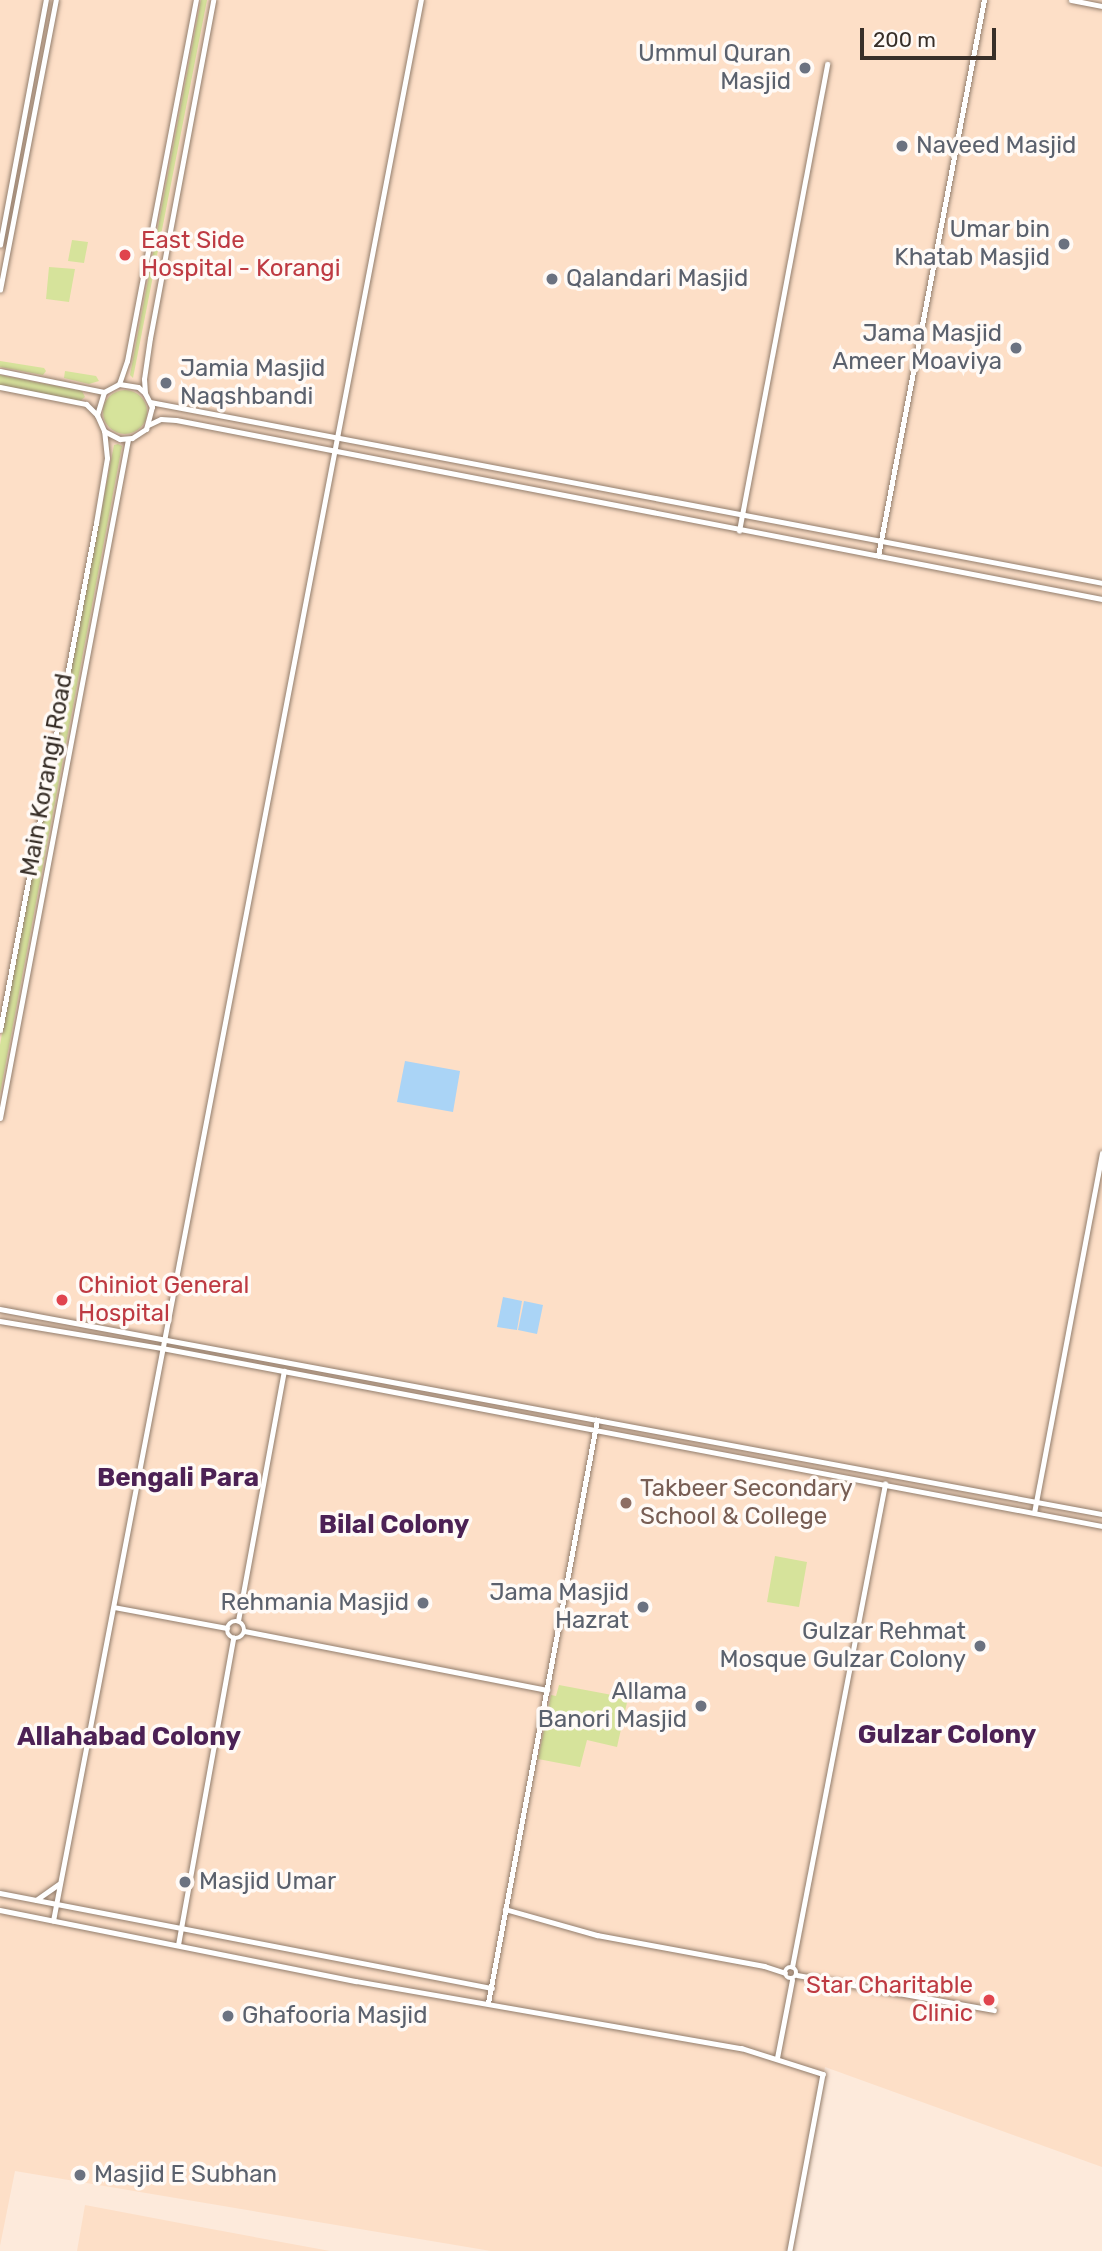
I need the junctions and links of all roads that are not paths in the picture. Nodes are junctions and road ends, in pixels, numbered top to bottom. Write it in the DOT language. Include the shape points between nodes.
graph roads {
  1 [pos="46,0"];
  2 [pos="56,0"];
  3 [pos="196,0"];
  4 [pos="213,0"];
  5 [pos="421,0"];
  6 [pos="984,0"];
  7 [pos="1071,0"];
  8 [pos="1083,1"];
  9 [pos="1102,6"];
  10 [pos="43,16"];
  11 [pos="52,18"];
  12 [pos="827,64"];
  13 [pos="33,69"];
  14 [pos="42,71"];
  15 [pos="18,150"];
  16 [pos="27,152"];
  17 [pos="7,209"];
  18 [pos="16,211"];
  19 [pos="0,244"];
  20 [pos="0,290"];
  21 [pos="0,371"];
  22 [pos="119,384"];
  23 [pos="0,387"];
  24 [pos="104,392"];
  25 [pos="145,393"];
  26 [pos="150,402"];
  27 [pos="97,415"];
  28 [pos="148,425"];
  29 [pos="104,430"];
  30 [pos="338,438"];
  31 [pos="128,439"];
  32 [pos="335,451"];
  33 [pos="742,515"];
  34 [pos="739,531"];
  35 [pos="881,541"];
  36 [pos="877,557"];
  37 [pos="1102,583"];
  38 [pos="1102,598"];
  39 [pos="0,1031"];
  40 [pos="0,1118"];
  41 [pos="1102,1153"];
  42 [pos="0,1309"];
  43 [pos="0,1321"];
  44 [pos="164,1339"];
  45 [pos="162,1348"];
  46 [pos="284,1371"];
  47 [pos="597,1420"];
  48 [pos="596,1430"];
  49 [pos="884,1490"];
  50 [pos="1036,1502"];
  51 [pos="1034,1513"];
  52 [pos="1102,1514"];
  53 [pos="1102,1526"];
  54 [pos="114,1607"];
  55 [pos="238,1622"];
  56 [pos="228,1628"];
  57 [pos="244,1632"];
  58 [pos="233,1638"];
  59 [pos="547,1690"];
  60 [pos="60,1883"];
  61 [pos="0,1894"];
  62 [pos="36,1900"];
  63 [pos="56,1904"];
  64 [pos="505,1909"];
  65 [pos="0,1910"];
  66 [pos="53,1921"];
  67 [pos="182,1927"];
  68 [pos="178,1945"];
  69 [pos="792,1967"];
  70 [pos="785,1973"];
  71 [pos="797,1975"];
  72 [pos="792,1979"];
  73 [pos="492,1988"];
  74 [pos="488,2003"];
  75 [pos="993,2010"];
  76 [pos="778,2057"];
  77 [pos="790,2251"];
  1 -- 10 [label="street"];
  2 -- 11 [label="street"];
  3 -- 22 [label="main road" via="128,361"];
  4 -- 25 [label="main road" via="150,338"];
  5 -- 30 [label="street"];
  6 -- 35 [label="street"];
  7 -- 8 [label="street"];
  8 -- 9 [label="street"];
  10 -- 11 [label="street"];
  10 -- 13 [label="street"];
  11 -- 14 [label="street"];
  12 -- 33 [label="street"];
  13 -- 14 [label="street"];
  13 -- 15 [label="street"];
  14 -- 16 [label="street"];
  15 -- 16 [label="street"];
  15 -- 17 [label="street"];
  16 -- 18 [label="street"];
  17 -- 18 [label="street"];
  17 -- 19 [label="street"];
  18 -- 20 [label="street"];
  21 -- 24 [label="main road"];
  22 -- 24 [label="main road"];
  22 -- 25 [label="main road"];
  23 -- 27 [label="main road" via="86,404"];
  24 -- 27 [label="main road"];
  25 -- 26 [label="main road"];
  26 -- 28 [label="main road"];
  26 -- 30 [label="main road"];
  27 -- 29 [label="main road"];
  28 -- 31 [label="main road"];
  28 -- 32 [label="main road" via="169,419"];
  29 -- 31 [label="main road"];
  29 -- 39 [label="main road, Main Korangi Road" via="107,458 101,497"];
  30 -- 32 [label="street"];
  30 -- 33 [label="main road"];
  31 -- 40 [label="main road, Main Korangi Road"];
  32 -- 34 [label="main road"];
  32 -- 44 [label="street"];
  33 -- 34 [label="street"];
  33 -- 35 [label="main road"];
  34 -- 36 [label="main road"];
  35 -- 36 [label="street"];
  35 -- 37 [label="main road"];
  36 -- 38 [label="main road"];
  41 -- 50 [label="street"];
  42 -- 44 [label="street"];
  43 -- 45 [label="street"];
  44 -- 45 [label="street"];
  44 -- 47 [label="street"];
  45 -- 46 [label="street"];
  45 -- 54 [label="street"];
  46 -- 48 [label="street"];
  46 -- 55 [label="street"];
  47 -- 48 [label="street"];
  47 -- 50 [label="street"];
  48 -- 49 [label="street"];
  48 -- 59 [label="street"];
  49 -- 51 [label="street"];
  49 -- 69 [label="street"];
  50 -- 51 [label="street"];
  50 -- 52 [label="street"];
  51 -- 53 [label="street"];
  54 -- 56 [label="street"];
  54 -- 60 [label="street"];
  55 -- 56 [label="street"];
  55 -- 57 [label="street"];
  56 -- 58 [label="street"];
  57 -- 58 [label="street"];
  57 -- 59 [label="street"];
  58 -- 67 [label="street"];
  59 -- 64 [label="street"];
  60 -- 62 [label="street"];
  60 -- 63 [label="street"];
  61 -- 62 [label="street"];
  62 -- 63 [label="street"];
  63 -- 66 [label="street"];
  63 -- 67 [label="street"];
  64 -- 70 [label="street" via="597,1934"];
  64 -- 73 [label="street"];
  65 -- 66 [label="street"];
  66 -- 68 [label="street"];
  67 -- 68 [label="street"];
  67 -- 73 [label="street"];
  68 -- 74 [label="street" via="356,1982"];
  69 -- 70 [label="street"];
  69 -- 71 [label="street"];
  70 -- 72 [label="street"];
  71 -- 72 [label="street"];
  71 -- 75 [label="street"];
  72 -- 76 [label="street"];
  73 -- 74 [label="street"];
  74 -- 76 [label="street"];
  76 -- 77 [label="street" via="822,2074"];
}
